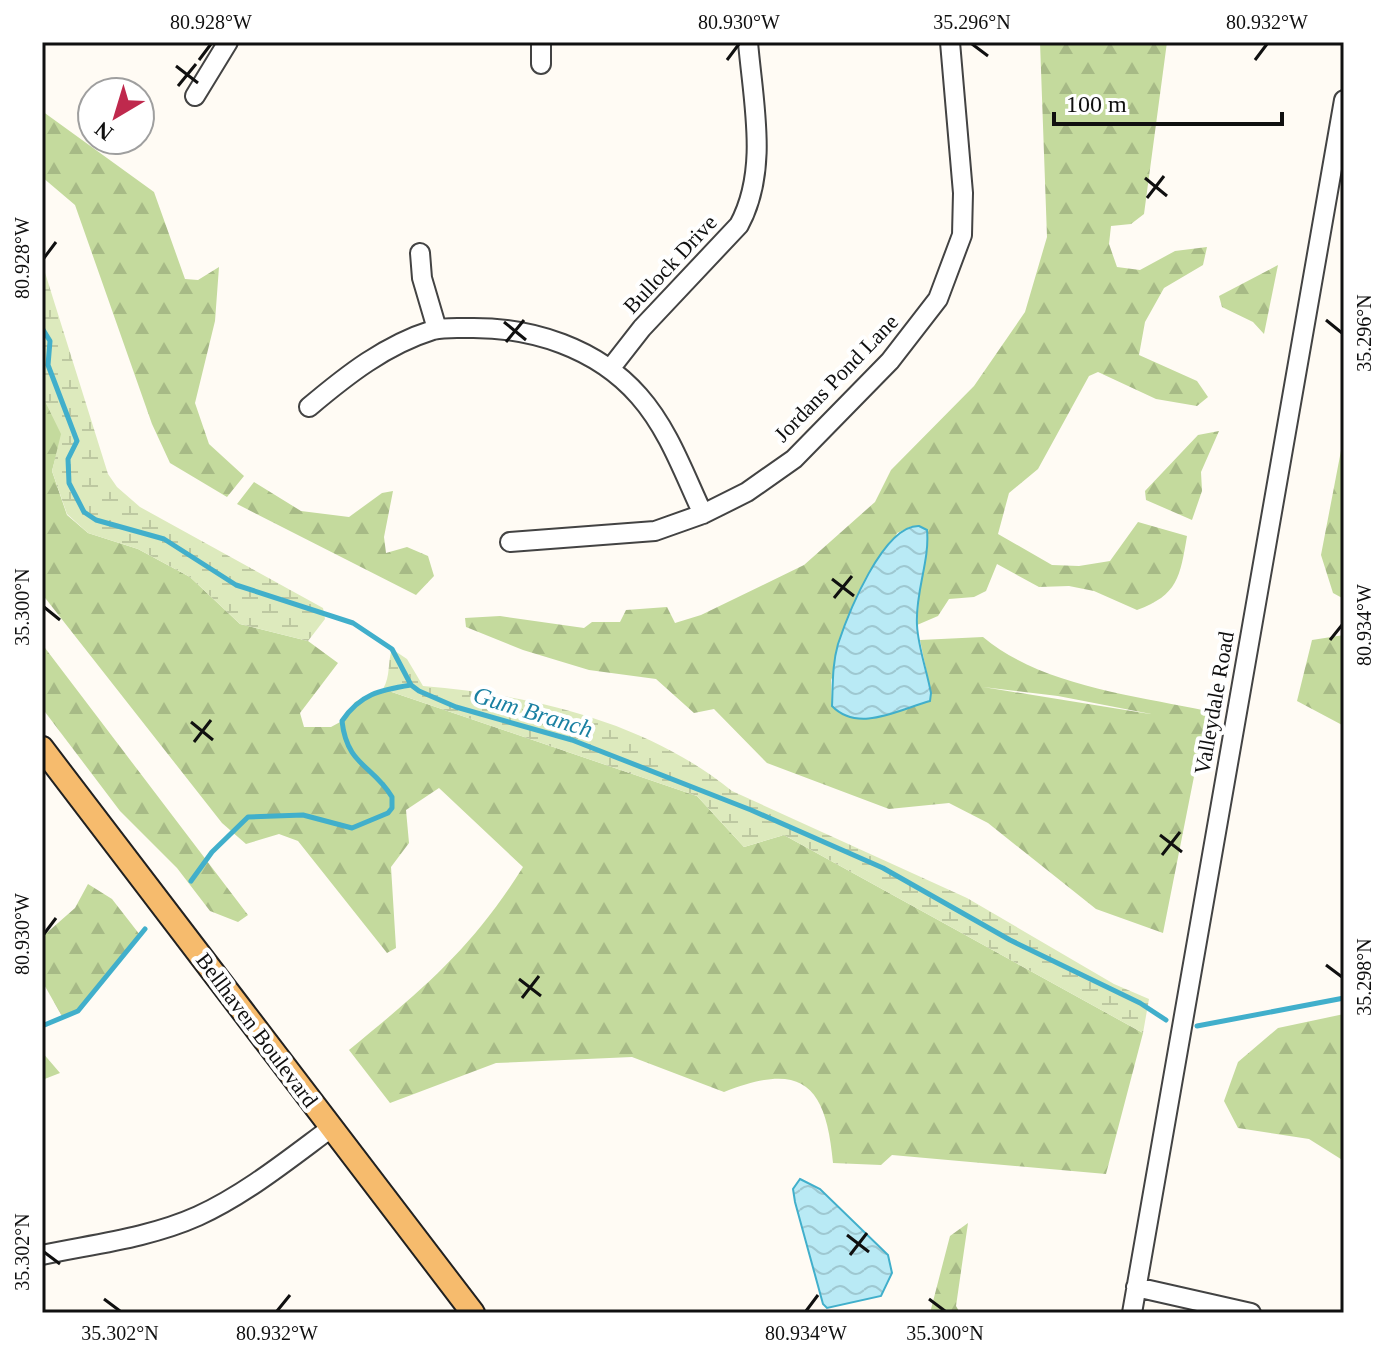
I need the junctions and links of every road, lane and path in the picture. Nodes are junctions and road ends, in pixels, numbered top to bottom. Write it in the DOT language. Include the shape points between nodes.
graph roads {
  1 [pos="228,42"];
  2 [pos="541,42"];
  3 [pos="748,42"];
  4 [pos="950,42"];
  5 [pos="541,64"];
  6 [pos="195,96"];
  7 [pos="1344,100"];
  8 [pos="420,253"];
  9 [pos="437,329"];
  10 [pos="610,369"];
  11 [pos="309,407"];
  12 [pos="703,514"];
  13 [pos="510,542"];
  14 [pos="45,758"];
  15 [pos="331,1128"];
  16 [pos="42,1255"];
  17 [pos="1136,1287"];
  18 [pos="473,1313"];
  19 [pos="1132,1313"];
  20 [pos="1251,1313"];
  1 -- 6 [label="street"];
  2 -- 5 [label="street"];
  3 -- 10 [label="street, Bullock Drive" via="758,167 749,206 739,225"];
  4 -- 12 [label="street, Jordans Pond Lane" via="962,235 938,299 890,361 794,459"];
  7 -- 17 [label="street, Valleydale Road"];
  8 -- 9 [label="street"];
  9 -- 10 [label="street" via="501,327 538,335 575,348"];
  9 -- 11 [label="street" via="400,342 349,373"];
  10 -- 12 [label="street" via="640,396 667,436"];
  12 -- 13 [label="street, Jordans Pond Lane" via="655,531"];
  14 -- 15 [label="main road, Bellhaven Boulevard"];
  15 -- 16 [label="street" via="266,1176 196,1217"];
  15 -- 18 [label="main road, Bellhaven Boulevard"];
  17 -- 19 [label="street, Valleydale Road"];
  17 -- 20 [label="street"];
}
